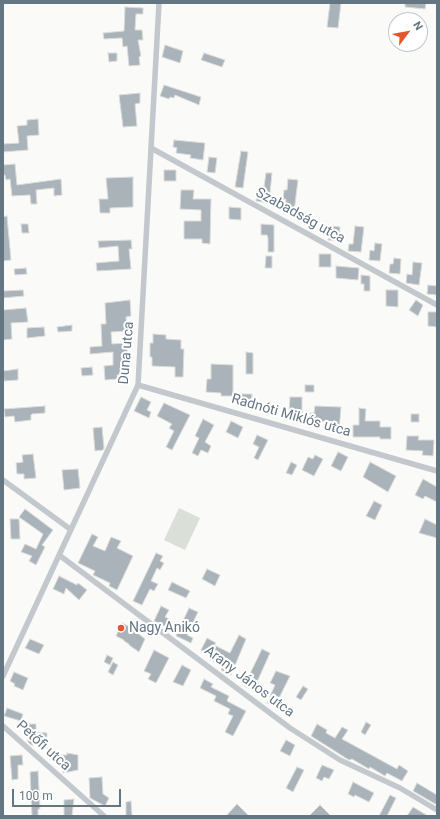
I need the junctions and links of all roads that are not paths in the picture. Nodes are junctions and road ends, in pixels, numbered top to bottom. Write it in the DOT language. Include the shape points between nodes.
graph roads {
  1 [pos="159,3"];
  2 [pos="152,148"];
  3 [pos="437,305"];
  4 [pos="138,385"];
  5 [pos="437,471"];
  6 [pos="3,480"];
  7 [pos="70,529"];
  8 [pos="59,555"];
  9 [pos="3,676"];
  10 [pos="3,726"];
  11 [pos="437,810"];
  12 [pos="104,816"];
  1 -- 2 [label="street, Duna utca"];
  2 -- 3 [label="street, Szabadság utca"];
  2 -- 4 [label="street, Duna utca"];
  4 -- 5 [label="street, Radnóti Miklós utca"];
  4 -- 7 [label="street, Duna utca"];
  6 -- 7 [label="street"];
  7 -- 8 [label="street, Duna utca"];
  8 -- 9 [label="street, Duna utca"];
  8 -- 11 [label="street, Arany János utca" via="290,728 340,760 400,788"];
  10 -- 12 [label="street, Petőfi utca"];
}
